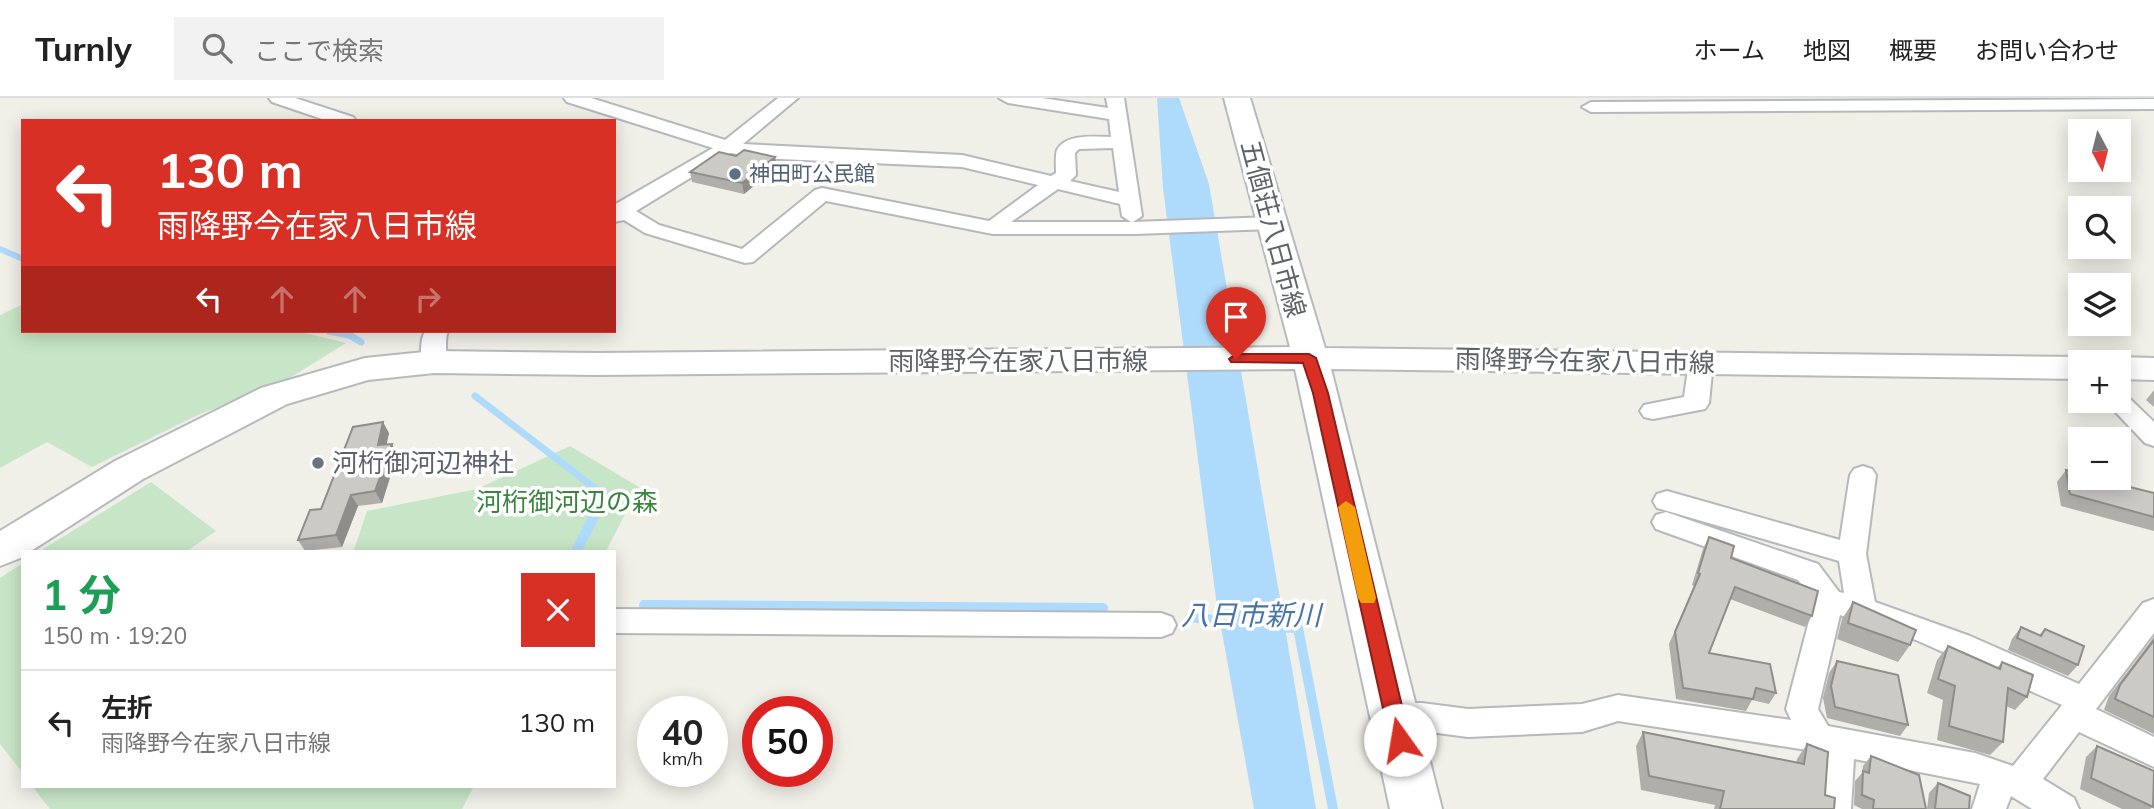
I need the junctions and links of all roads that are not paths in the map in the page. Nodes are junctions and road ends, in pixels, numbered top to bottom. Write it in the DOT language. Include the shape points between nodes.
graph roads {
  1 [pos="278,98"];
  2 [pos="573,98"];
  3 [pos="789,98"];
  4 [pos="1008,98"];
  5 [pos="1237,98"];
  6 [pos="2154,104"];
  7 [pos="1116,106"];
  8 [pos="1591,107"];
  9 [pos="341,119"];
  10 [pos="1121,142"];
  11 [pos="728,147"];
  12 [pos="1056,183"];
  13 [pos="1127,200"];
  14 [pos="616,213"];
  15 [pos="1272,223"];
  16 [pos="993,228"];
  17 [pos="1135,228"];
  18 [pos="435,346"];
  19 [pos="1296,358"];
  20 [pos="1701,362"];
  21 [pos="2068,368"];
  22 [pos="2131,368"];
  23 [pos="2154,369"];
  24 [pos="1653,411"];
  25 [pos="2129,413"];
  26 [pos="2154,438"];
  27 [pos="1863,475"];
  28 [pos="1667,512"];
  29 [pos="0,551"];
  30 [pos="1852,554"];
  31 [pos="1829,601"];
  32 [pos="1861,608"];
  33 [pos="2154,611"];
  34 [pos="616,621"];
  35 [pos="1161,625"];
  36 [pos="2079,707"];
  37 [pos="1394,717"];
  38 [pos="1828,740"];
  39 [pos="2154,753"];
  40 [pos="2010,780"];
  41 [pos="1416,809"];
  42 [pos="1834,809"];
  43 [pos="1989,809"];
  44 [pos="2062,809"];
  1 -- 9 [label="street"];
  2 -- 11 [label="street"];
  3 -- 11 [label="street"];
  4 -- 7 [label="street"];
  5 -- 15 [label="main road, 五個荘八日市線"];
  6 -- 8 [label="street"];
  7 -- 10 [label="street"];
  10 -- 12 [label="street" via="1073,144 1066,151 1066,175"];
  10 -- 13 [label="street"];
  11 -- 12 [label="street" via="962,161"];
  11 -- 14 [label="street"];
  12 -- 13 [label="street"];
  12 -- 16 [label="street"];
  13 -- 17 [label="street"];
  14 -- 16 [label="street" via="652,229 745,257 822,194"];
  15 -- 17 [label="street"];
  15 -- 19 [label="main road, 五個荘八日市線"];
  16 -- 17 [label="street"];
  18 -- 19 [label="main road, 雨降野今在家八日市線" via="612,364"];
  18 -- 29 [label="main road, 雨降野今在家八日市線" via="274,396 129,470"];
  19 -- 20 [label="main road, 雨降野今在家八日市線"];
  19 -- 37 [label="main road, 五個荘八日市線" via="1320,393"];
  20 -- 21 [label="main road, 雨降野今在家八日市線"];
  20 -- 24 [label="street" via="1696,403"];
  22 -- 23 [label="main road"];
  25 -- 26 [label="street"];
  27 -- 30 [label="street"];
  28 -- 30 [label="street"];
  28 -- 31 [label="street" via="1808,572"];
  30 -- 32 [label="street"];
  31 -- 32 [label="street"];
  31 -- 38 [label="street" via="1802,709"];
  32 -- 36 [label="street" via="1959,644"];
  33 -- 36 [label="street"];
  34 -- 35 [label="street"];
  36 -- 39 [label="street"];
  36 -- 40 [label="street"];
  37 -- 38 [label="street" via="1468,723 1582,718 1619,708"];
  37 -- 41 [label="main road, 五個荘八日市線"];
  38 -- 40 [label="street" via="1975,768"];
  38 -- 42 [label="street"];
  40 -- 43 [label="street"];
  40 -- 44 [label="street"];
}
